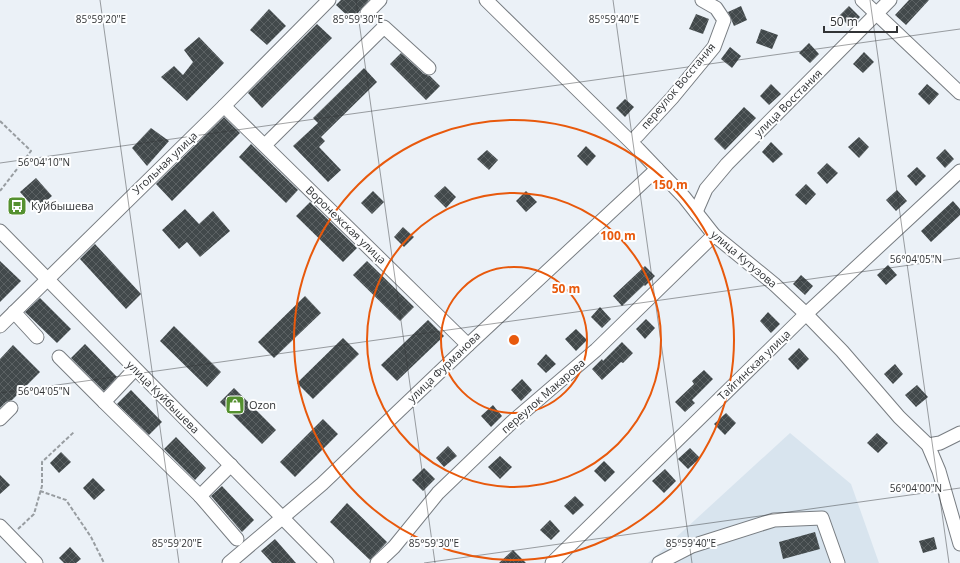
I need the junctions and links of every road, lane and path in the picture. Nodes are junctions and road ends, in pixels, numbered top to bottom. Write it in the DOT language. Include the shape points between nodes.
graph roads {
  1 [pos="329,0"];
  2 [pos="380,0"];
  3 [pos="486,0"];
  4 [pos="702,0"];
  5 [pos="862,0"];
  6 [pos="890,0"];
  7 [pos="367,13"];
  8 [pos="876,14"];
  9 [pos="429,68"];
  10 [pos="960,93"];
  11 [pos="224,106"];
  12 [pos="0,121"];
  13 [pos="637,136"];
  14 [pos="265,145"];
  15 [pos="658,169"];
  16 [pos="960,171"];
  17 [pos="706,189"];
  18 [pos="0,191"];
  19 [pos="684,197"];
  20 [pos="696,212"];
  21 [pos="0,231"];
  22 [pos="714,235"];
  23 [pos="46,279"];
  24 [pos="14,312"];
  25 [pos="806,314"];
  26 [pos="0,326"];
  27 [pos="37,338"];
  28 [pos="468,345"];
  29 [pos="59,357"];
  30 [pos="135,369"];
  31 [pos="104,402"];
  32 [pos="11,408"];
  33 [pos="0,419"];
  34 [pos="74,432"];
  35 [pos="960,433"];
  36 [pos="928,445"];
  37 [pos="231,465"];
  38 [pos="40,491"];
  39 [pos="200,496"];
  40 [pos="284,518"];
  41 [pos="0,526"];
  42 [pos="10,536"];
  43 [pos="237,539"];
  44 [pos="960,544"];
  45 [pos="36,563"];
  46 [pos="104,563"];
  47 [pos="229,563"];
  48 [pos="327,563"];
  49 [pos="377,563"];
  50 [pos="552,563"];
  51 [pos="659,563"];
  52 [pos="838,563"];
  1 -- 11 [label="street, Угольная улица"];
  2 -- 7 [label="street"];
  3 -- 15 [label="street, улица Кутузова"];
  4 -- 13 [label="street, переулок Восстания" via="716,8 724,20 714,47"];
  5 -- 8 [label="street"];
  6 -- 8 [label="street, улица Восстания"];
  8 -- 10 [label="street"];
  8 -- 17 [label="street, улица Восстания" via="727,164"];
  9 -- 14 [label="street" via="384,27"];
  11 -- 14 [label="street, Воронежская улица"];
  11 -- 23 [label="street, Угольная улица"];
  12 -- 18 [label="path" via="31,151"];
  14 -- 28 [label="street, Воронежская улица"];
  15 -- 19 [label="street, улица Кутузова"];
  15 -- 28 [label="street, улица Фурманова"];
  16 -- 25 [label="street, Тайгинская улица"];
  17 -- 19 [label="street"];
  17 -- 20 [label="street, улица Восстания"];
  19 -- 20 [label="street, улица Кутузова"];
  20 -- 22 [label="street, улица Кутузова"];
  21 -- 23 [label="street, улица Куйбышева"];
  22 -- 25 [label="street, улица Кутузова"];
  22 -- 49 [label="street, переулок Макарова" via="596,350 512,422 438,493 394,547"];
  23 -- 24 [label="street, Угольная улица"];
  23 -- 30 [label="street, улица Куйбышева"];
  24 -- 26 [label="street, Угольная улица"];
  24 -- 27 [label="street"];
  25 -- 36 [label="street, улица Кутузова" via="899,417"];
  25 -- 50 [label="street, Тайгинская улица"];
  28 -- 40 [label="street, улица Фурманова"];
  29 -- 31 [label="street"];
  30 -- 31 [label="street"];
  30 -- 37 [label="street, улица Куйбышева"];
  31 -- 39 [label="street"];
  32 -- 33 [label="street"];
  34 -- 38 [label="path" via="42,462"];
  35 -- 36 [label="street"];
  36 -- 44 [label="street, улица Кутузова" via="939,471"];
  37 -- 39 [label="street"];
  37 -- 40 [label="street, улица Куйбышева"];
  38 -- 42 [label="path" via="34,514"];
  38 -- 46 [label="path" via="66,500 91,537"];
  39 -- 43 [label="street"];
  40 -- 47 [label="street, улица Фурманова"];
  40 -- 48 [label="street, улица Куйбышева"];
  41 -- 42 [label="street"];
  42 -- 45 [label="street"];
  51 -- 52 [label="street" via="692,546 774,520 822,518"];
}
